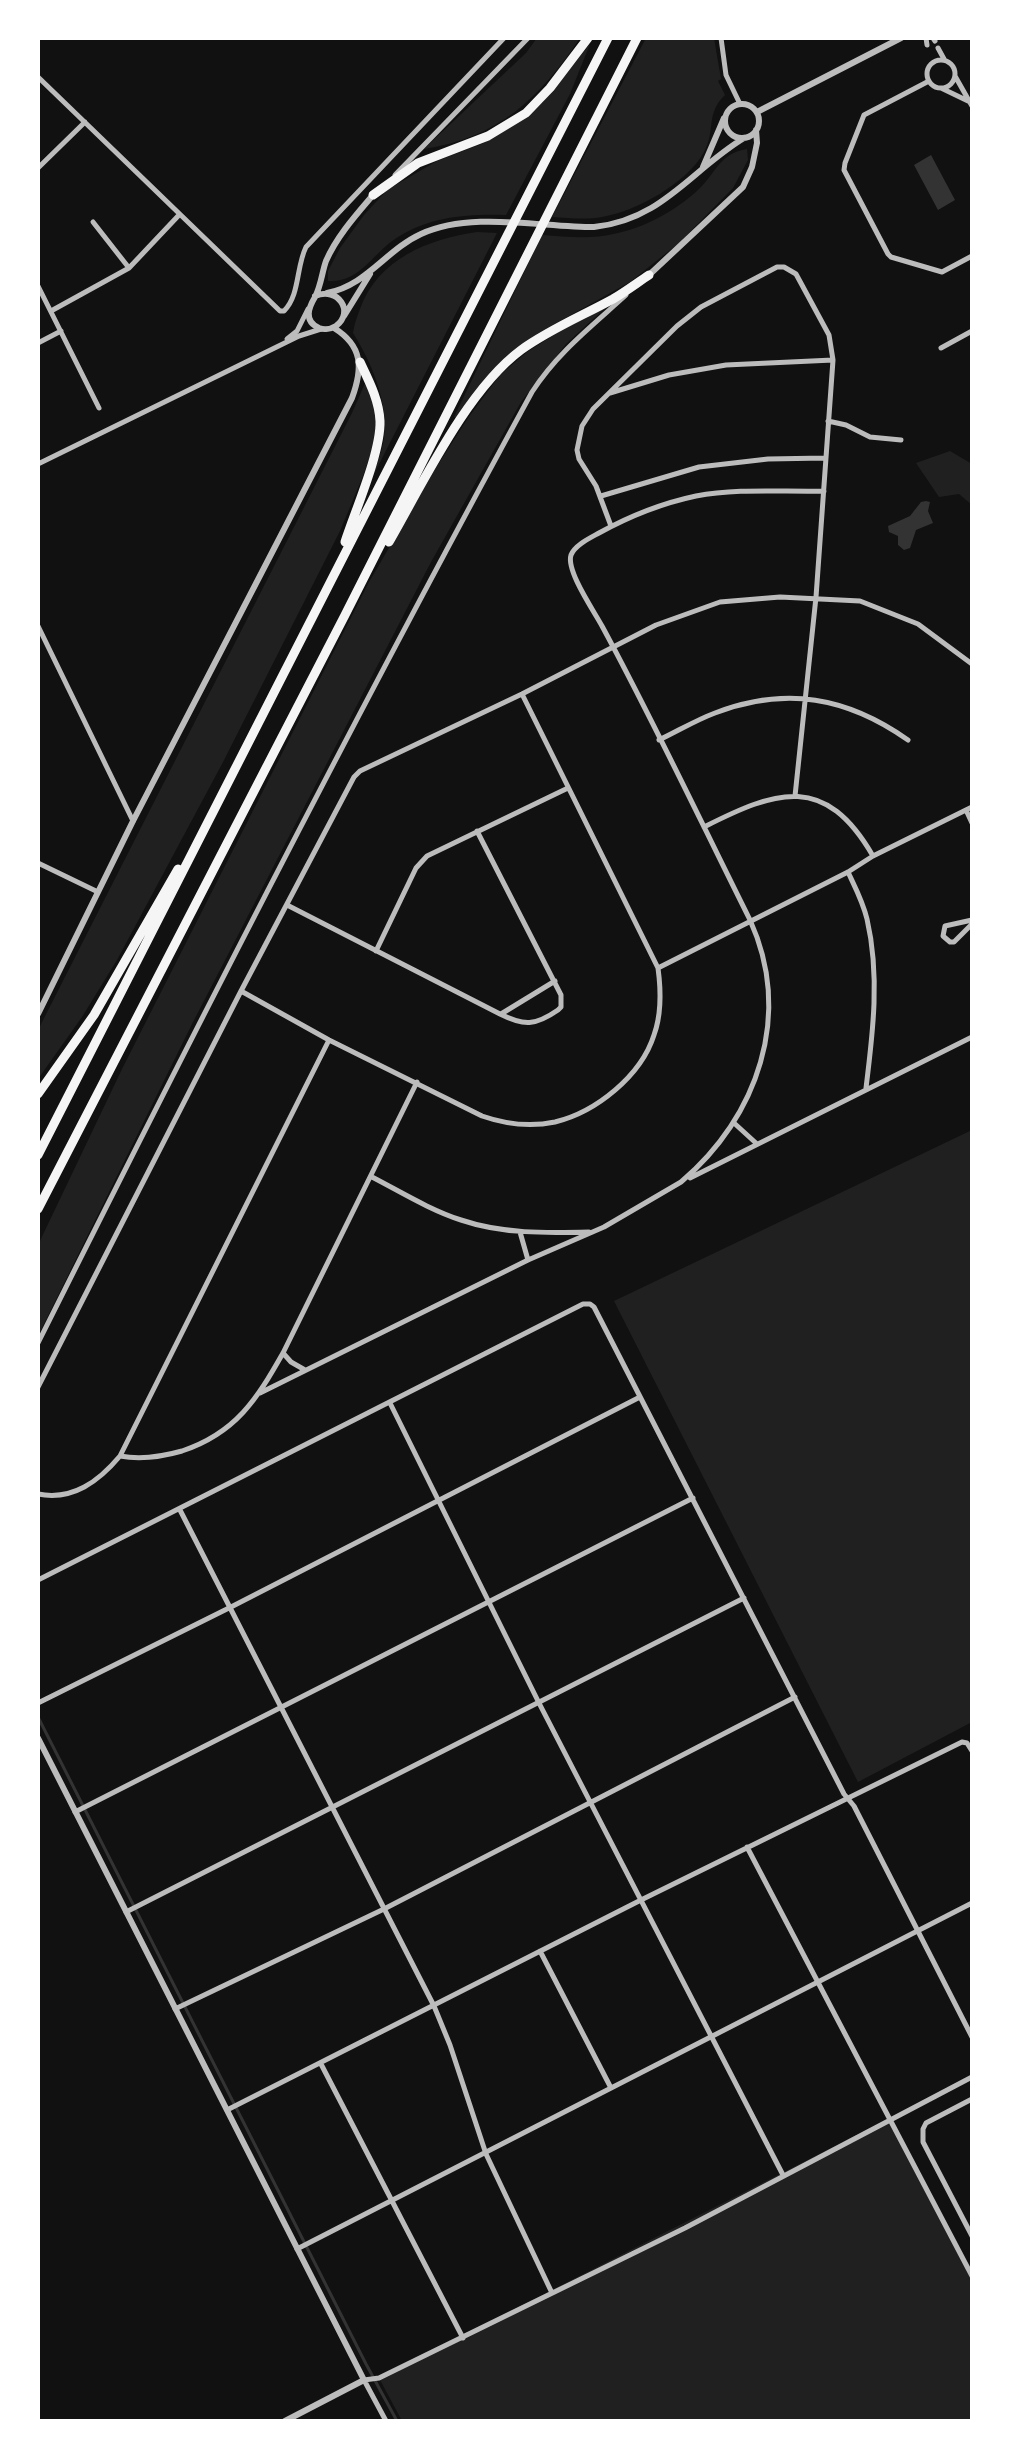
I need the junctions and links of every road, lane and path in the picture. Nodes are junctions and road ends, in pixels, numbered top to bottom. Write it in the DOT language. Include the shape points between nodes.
graph roads {
  1 [pos="504,38"];
  2 [pos="528,38"];
  3 [pos="588,38"];
  4 [pos="608,38"];
  5 [pos="637,38"];
  6 [pos="721,38"];
  7 [pos="901,38"];
  8 [pos="935,42"];
  9 [pos="928,45"];
  10 [pos="944,60"];
  11 [pos="935,61"];
  12 [pos="954,74"];
  13 [pos="38,77"];
  14 [pos="929,81"];
  15 [pos="941,87"];
  16 [pos="740,104"];
  17 [pos="971,104"];
  18 [pos="728,111"];
  19 [pos="757,112"];
  20 [pos="85,122"];
  21 [pos="756,130"];
  22 [pos="744,138"];
  23 [pos="38,168"];
  24 [pos="699,173"];
  25 [pos="373,195"];
  26 [pos="179,215"];
  27 [pos="93,222"];
  28 [pos="972,256"];
  29 [pos="129,268"];
  30 [pos="372,271"];
  31 [pos="649,275"];
  32 [pos="38,286"];
  33 [pos="327,293"];
  34 [pos="315,296"];
  35 [pos="308,309"];
  36 [pos="51,311"];
  37 [pos="342,319"];
  38 [pos="334,328"];
  39 [pos="322,329"];
  40 [pos="61,331"];
  41 [pos="972,331"];
  42 [pos="38,343"];
  43 [pos="280,345"];
  44 [pos="941,348"];
  45 [pos="833,360"];
  46 [pos="360,362"];
  47 [pos="606,395"];
  48 [pos="99,408"];
  49 [pos="828,421"];
  50 [pos="901,440"];
  51 [pos="825,458"];
  52 [pos="38,464"];
  53 [pos="824,491"];
  54 [pos="601,496"];
  55 [pos="611,526"];
  56 [pos="335,572"];
  57 [pos="816,597"];
  58 [pos="344,617"];
  59 [pos="38,626"];
  60 [pos="613,647"];
  61 [pos="972,664"];
  62 [pos="522,694"];
  63 [pos="805,699"];
  64 [pos="253,734"];
  65 [pos="659,740"];
  66 [pos="908,740"];
  67 [pos="568,788"];
  68 [pos="795,796"];
  69 [pos="969,809"];
  70 [pos="133,821"];
  71 [pos="972,823"];
  72 [pos="704,827"];
  73 [pos="477,831"];
  74 [pos="873,856"];
  75 [pos="38,863"];
  76 [pos="848,872"];
  77 [pos="98,892"];
  78 [pos="287,905"];
  79 [pos="750,920"];
  80 [pos="972,922"];
  81 [pos="376,951"];
  82 [pos="658,968"];
  83 [pos="555,981"];
  84 [pos="241,991"];
  85 [pos="38,1014"];
  86 [pos="500,1014"];
  87 [pos="972,1037"];
  88 [pos="329,1040"];
  89 [pos="417,1082"];
  90 [pos="866,1088"];
  91 [pos="38,1094"];
  92 [pos="734,1123"];
  93 [pos="757,1144"];
  94 [pos="38,1155"];
  95 [pos="372,1177"];
  96 [pos="52,1182"];
  97 [pos="681,1182"];
  98 [pos="38,1209"];
  99 [pos="38,1216"];
  100 [pos="594,1231"];
  101 [pos="520,1232"];
  102 [pos="528,1260"];
  103 [pos="38,1343"];
  104 [pos="283,1353"];
  105 [pos="306,1370"];
  106 [pos="38,1387"];
  107 [pos="260,1393"];
  108 [pos="640,1397"];
  109 [pos="390,1403"];
  110 [pos="120,1456"];
  111 [pos="38,1494"];
  112 [pos="693,1498"];
  113 [pos="440,1501"];
  114 [pos="180,1510"];
  115 [pos="38,1580"];
  116 [pos="744,1598"];
  117 [pos="489,1603"];
  118 [pos="231,1607"];
  119 [pos="795,1697"];
  120 [pos="38,1703"];
  121 [pos="539,1703"];
  122 [pos="282,1708"];
  123 [pos="38,1738"];
  124 [pos="972,1751"];
  125 [pos="848,1798"];
  126 [pos="591,1803"];
  127 [pos="333,1808"];
  128 [pos="77,1811"];
  129 [pos="747,1847"];
  130 [pos="641,1900"];
  131 [pos="972,1903"];
  132 [pos="384,1909"];
  133 [pos="128,1911"];
  134 [pos="918,1932"];
  135 [pos="540,1951"];
  136 [pos="818,1982"];
  137 [pos="434,2006"];
  138 [pos="177,2008"];
  139 [pos="972,2037"];
  140 [pos="711,2038"];
  141 [pos="321,2064"];
  142 [pos="972,2077"];
  143 [pos="611,2088"];
  144 [pos="972,2099"];
  145 [pos="229,2109"];
  146 [pos="890,2118"];
  147 [pos="486,2154"];
  148 [pos="783,2175"];
  149 [pos="392,2201"];
  150 [pos="972,2236"];
  151 [pos="299,2248"];
  152 [pos="972,2276"];
  153 [pos="552,2293"];
  154 [pos="463,2338"];
  155 [pos="366,2380"];
  156 [pos="285,2421"];
  157 [pos="386,2421"];
  1 -- 26 [label="street" via="306,247 284,311"];
  2 -- 25 [label="street"];
  3 -- 25 [label="highway" via="550,88 517,119 418,163"];
  4 -- 56 [label="highway"];
  5 -- 58 [label="highway"];
  6 -- 16 [label="street" via="726,75"];
  7 -- 19 [label="street"];
  8 -- 10 [label="street"];
  9 -- 11 [label="street"];
  10 -- 11 [label="street"];
  10 -- 12 [label="street"];
  11 -- 14 [label="street" via="928,67"];
  12 -- 15 [label="street" via="949,85"];
  12 -- 17 [label="street"];
  13 -- 20 [label="street"];
  14 -- 15 [label="street"];
  14 -- 28 [label="street" via="861,119 844,170 891,257 942,272"];
  15 -- 17 [label="street"];
  16 -- 18 [label="street"];
  16 -- 19 [label="street"];
  18 -- 22 [label="street" via="728,129"];
  18 -- 24 [label="street"];
  19 -- 21 [label="street"];
  20 -- 23 [label="street"];
  20 -- 26 [label="street"];
  21 -- 22 [label="street"];
  21 -- 31 [label="street" via="752,167 743,187"];
  22 -- 24 [label="street"];
  24 -- 30 [label="street" via="637,216 605,226 454,224 422,234"];
  25 -- 34 [label="street" via="331,251"];
  26 -- 29 [label="street"];
  27 -- 29 [label="street"];
  29 -- 36 [label="street"];
  30 -- 33 [label="street"];
  30 -- 37 [label="street"];
  31 -- 58 [label="highway" via="548,333 496,373 467,409"];
  31 -- 103 [label="street" via="567,348 532,392 206,1006"];
  32 -- 36 [label="street"];
  33 -- 34 [label="street"];
  33 -- 37 [label="street" via="342,302"];
  34 -- 35 [label="street"];
  35 -- 39 [label="street" via="312,323"];
  35 -- 43 [label="street" via="297,331"];
  36 -- 40 [label="street"];
  37 -- 38 [label="street"];
  38 -- 39 [label="street"];
  38 -- 46 [label="street" via="348,338"];
  39 -- 43 [label="street"];
  40 -- 42 [label="street"];
  40 -- 48 [label="street"];
  41 -- 44 [label="street"];
  43 -- 52 [label="street"];
  45 -- 47 [label="street" via="726,365 669,375"];
  45 -- 47 [label="street" via="829,335 796,274 777,267 687,317"];
  45 -- 49 [label="street"];
  46 -- 56 [label="highway" via="378,406 378,439"];
  46 -- 70 [label="street" via="349,406"];
  47 -- 54 [label="street" via="577,441 579,459"];
  49 -- 50 [label="street" via="870,437"];
  49 -- 51 [label="street"];
  51 -- 53 [label="street"];
  51 -- 54 [label="street" via="699,467"];
  53 -- 55 [label="street" via="696,496"];
  53 -- 57 [label="street"];
  54 -- 55 [label="street"];
  55 -- 60 [label="street" via="573,550 570,564"];
  56 -- 64 [label="highway"];
  57 -- 60 [label="street" via="720,602 674,617"];
  57 -- 61 [label="street" via="860,601 902,617"];
  57 -- 63 [label="street"];
  58 -- 96 [label="highway"];
  59 -- 70 [label="street"];
  60 -- 62 [label="street"];
  60 -- 65 [label="street"];
  62 -- 67 [label="street"];
  62 -- 78 [label="street" via="360,771"];
  63 -- 65 [label="street" via="732,707"];
  63 -- 66 [label="street" via="852,709"];
  63 -- 68 [label="street"];
  64 -- 91 [label="highway" via="115,981"];
  64 -- 94 [label="highway"];
  65 -- 72 [label="street"];
  67 -- 73 [label="street"];
  67 -- 82 [label="street"];
  68 -- 72 [label="street" via="753,804"];
  68 -- 74 [label="street" via="834,809"];
  69 -- 71 [label="street"];
  69 -- 74 [label="street"];
  70 -- 77 [label="street"];
  72 -- 79 [label="street"];
  73 -- 81 [label="street" via="420,862"];
  73 -- 83 [label="street"];
  74 -- 76 [label="street"];
  75 -- 77 [label="street"];
  76 -- 79 [label="street"];
  76 -- 90 [label="street" via="867,918 874,977"];
  77 -- 85 [label="street"];
  78 -- 81 [label="street"];
  78 -- 84 [label="street"];
  79 -- 82 [label="street"];
  79 -- 92 [label="street" via="765,964 768,1022 761,1063"];
  80 -- 80 [label="street" via="945,926 943,936 954,942"];
  81 -- 86 [label="street"];
  82 -- 89 [label="street" via="660,1009 645,1055 618,1086 572,1116 534,1124 503,1122"];
  83 -- 86 [label="street"];
  83 -- 86 [label="street" via="562,1002 553,1014 523,1024"];
  84 -- 88 [label="street"];
  84 -- 106 [label="street"];
  87 -- 90 [label="street"];
  88 -- 89 [label="street"];
  88 -- 110 [label="street"];
  89 -- 95 [label="street"];
  90 -- 93 [label="street"];
  92 -- 93 [label="street"];
  92 -- 97 [label="street"];
  93 -- 97 [label="street"];
  95 -- 101 [label="street" via="441,1213"];
  95 -- 104 [label="street"];
  96 -- 98 [label="highway"];
  96 -- 99 [label="highway"];
  97 -- 100 [label="street"];
  100 -- 101 [label="street"];
  100 -- 102 [label="street"];
  101 -- 102 [label="street"];
  102 -- 105 [label="street"];
  104 -- 105 [label="street"];
  104 -- 107 [label="street"];
  105 -- 107 [label="street"];
  107 -- 110 [label="street" via="229,1427 198,1446 151,1458"];
  108 -- 109 [label="street" via="594,1307 583,1304"];
  108 -- 112 [label="street"];
  108 -- 113 [label="street"];
  109 -- 113 [label="street"];
  109 -- 114 [label="street"];
  110 -- 111 [label="street" via="94,1482 72,1493"];
  112 -- 116 [label="street"];
  112 -- 117 [label="street"];
  113 -- 117 [label="street"];
  113 -- 118 [label="street"];
  114 -- 115 [label="street"];
  114 -- 118 [label="street"];
  116 -- 119 [label="street"];
  116 -- 121 [label="street"];
  117 -- 121 [label="street"];
  117 -- 122 [label="street"];
  118 -- 120 [label="street"];
  118 -- 122 [label="street"];
  119 -- 125 [label="street"];
  119 -- 126 [label="street"];
  121 -- 126 [label="street"];
  121 -- 127 [label="street"];
  122 -- 127 [label="street"];
  122 -- 128 [label="street"];
  123 -- 128 [label="street"];
  124 -- 125 [label="street" via="962,1742"];
  125 -- 129 [label="street"];
  125 -- 134 [label="street"];
  126 -- 130 [label="street"];
  126 -- 132 [label="street"];
  127 -- 132 [label="street"];
  127 -- 133 [label="street"];
  128 -- 133 [label="street"];
  129 -- 130 [label="street"];
  129 -- 136 [label="street"];
  130 -- 135 [label="street"];
  130 -- 140 [label="street"];
  131 -- 134 [label="street"];
  132 -- 137 [label="street"];
  132 -- 138 [label="street"];
  133 -- 138 [label="street"];
  134 -- 136 [label="street"];
  134 -- 139 [label="street"];
  135 -- 137 [label="street"];
  135 -- 143 [label="street"];
  136 -- 140 [label="street"];
  136 -- 146 [label="street"];
  137 -- 141 [label="street"];
  137 -- 147 [label="street"];
  138 -- 145 [label="street"];
  140 -- 143 [label="street"];
  140 -- 148 [label="street"];
  141 -- 145 [label="street"];
  141 -- 149 [label="street"];
  142 -- 146 [label="street"];
  143 -- 147 [label="street"];
  144 -- 150 [label="street" via="926,2123 922,2135"];
  145 -- 151 [label="street"];
  146 -- 148 [label="street"];
  146 -- 152 [label="street"];
  147 -- 149 [label="street"];
  147 -- 153 [label="street"];
  148 -- 153 [label="street"];
  149 -- 151 [label="street"];
  149 -- 154 [label="street"];
  151 -- 155 [label="street"];
  153 -- 154 [label="street"];
  154 -- 155 [label="street"];
  155 -- 156 [label="street"];
  155 -- 157 [label="street"];
}
